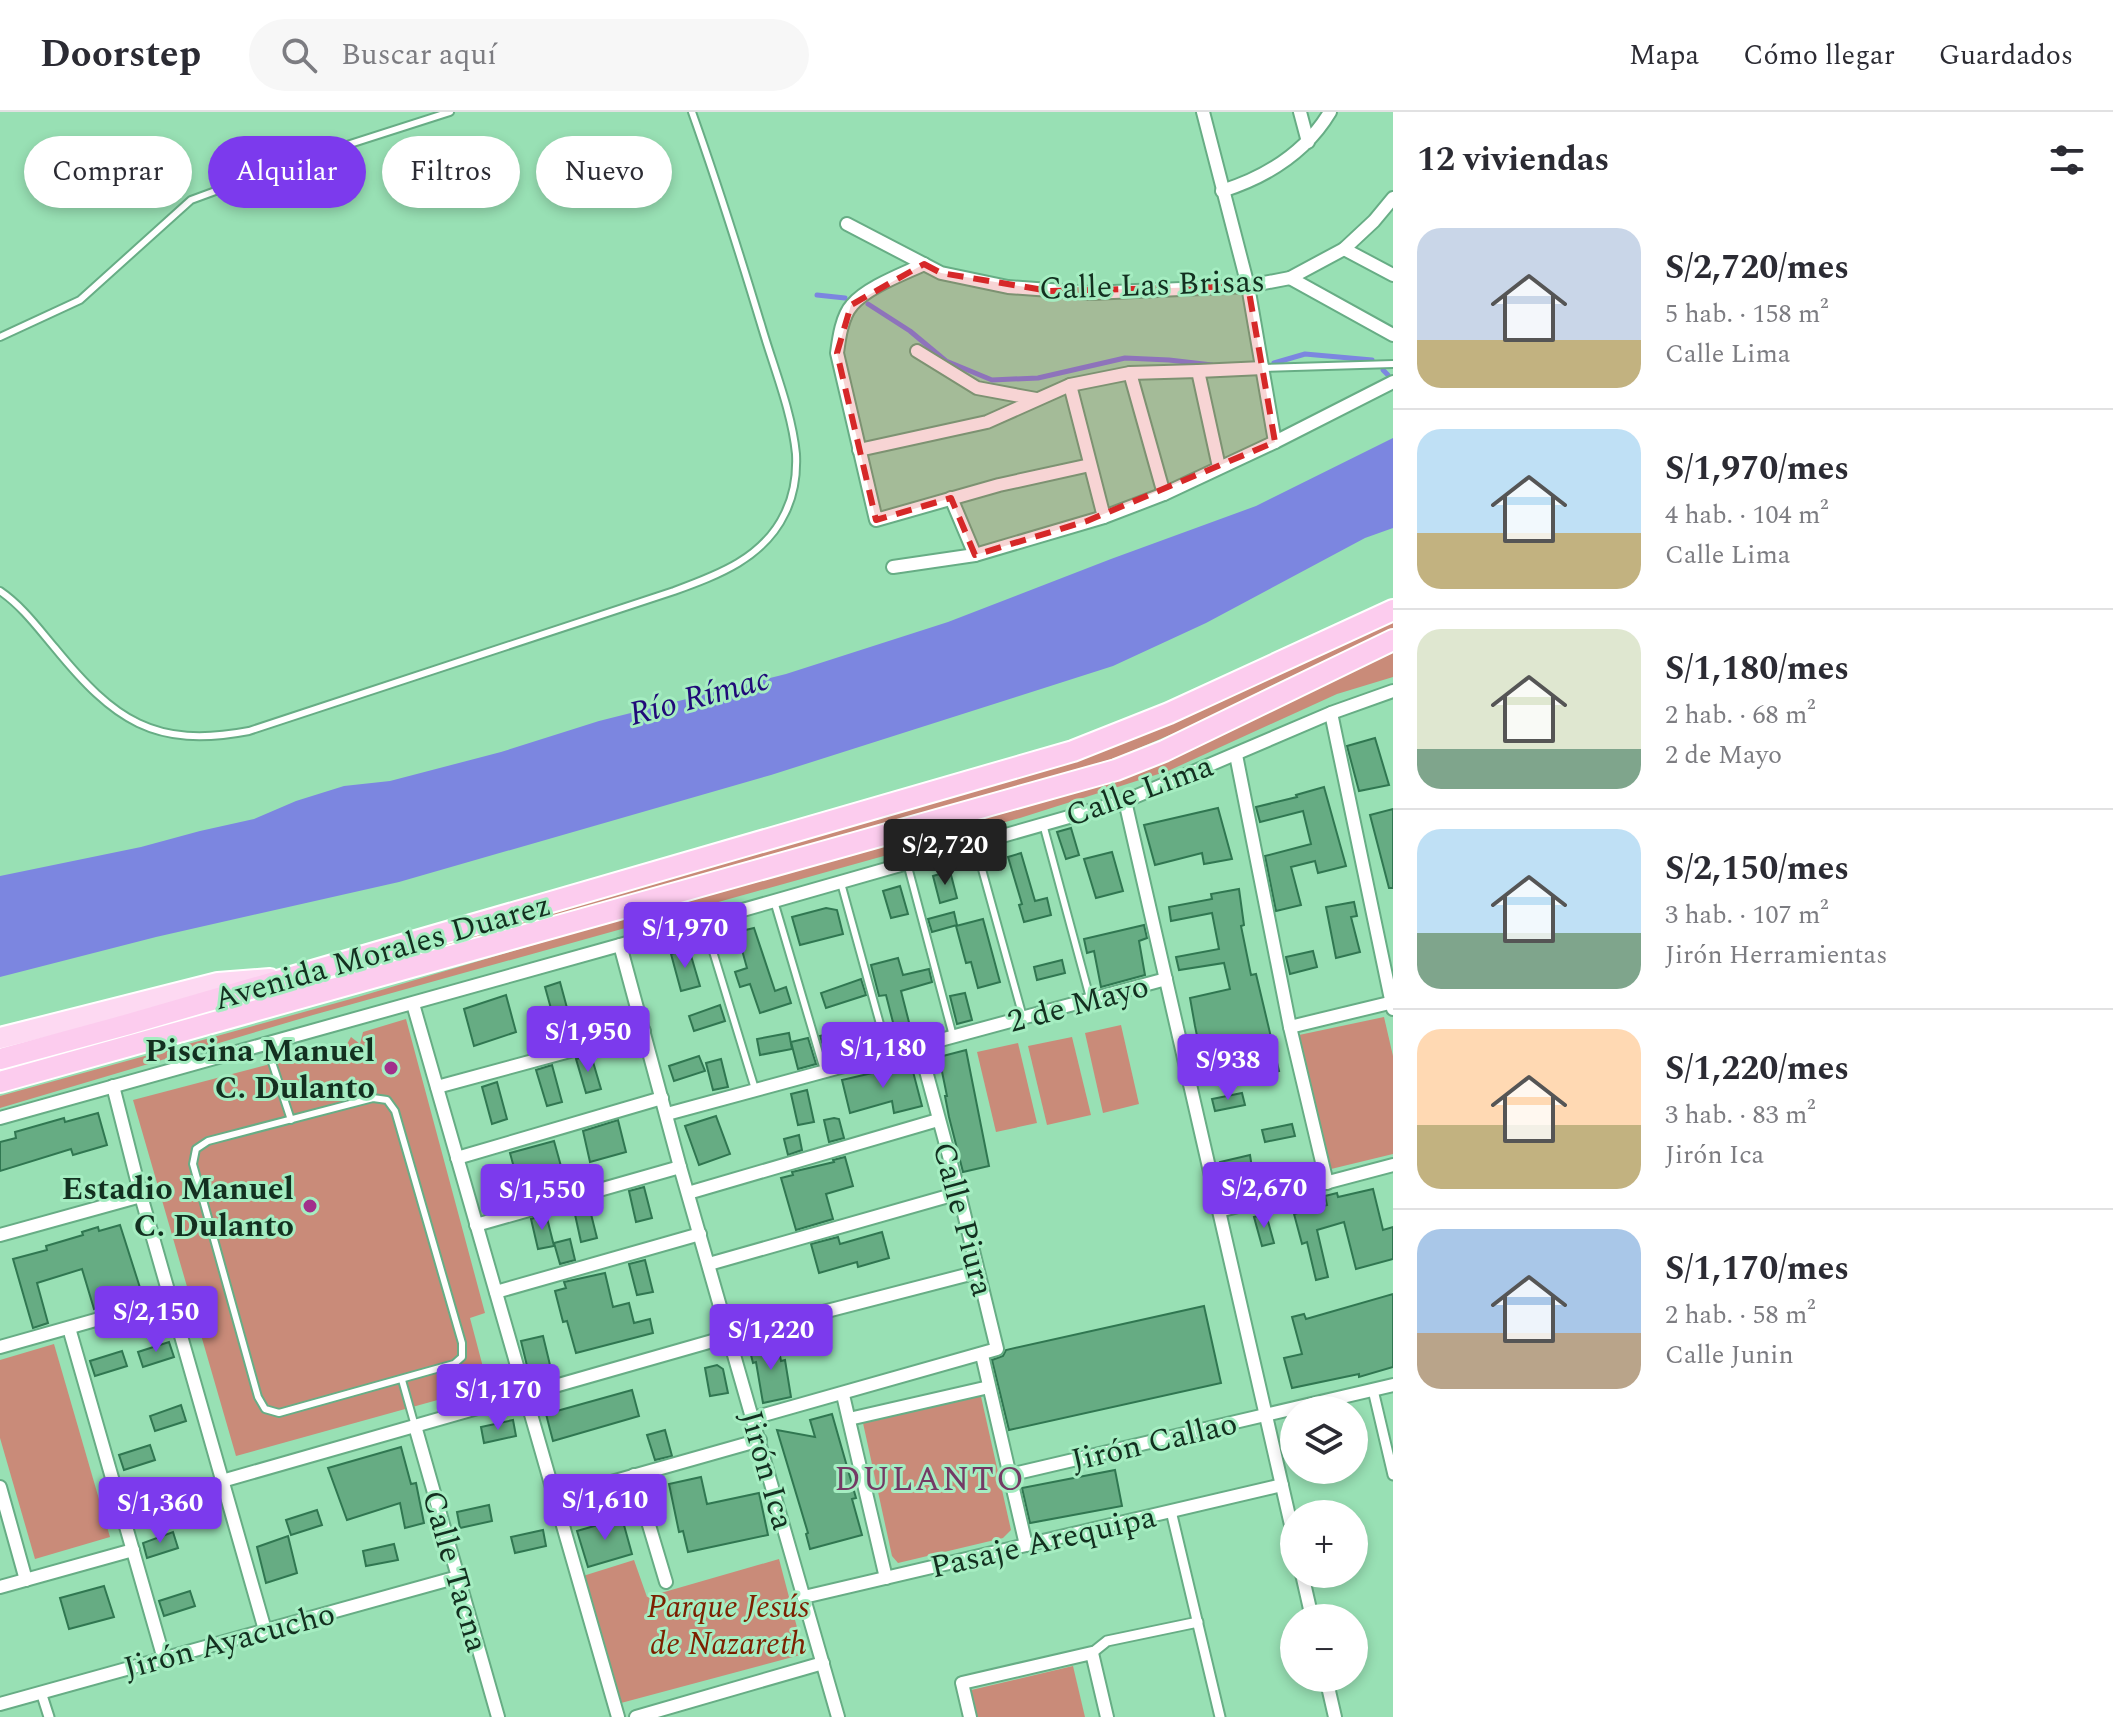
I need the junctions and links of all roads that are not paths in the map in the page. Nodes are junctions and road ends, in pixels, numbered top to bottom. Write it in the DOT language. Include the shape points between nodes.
graph roads {
  1 [pos="450,112"];
  2 [pos="692,112"];
  3 [pos="1203,112"];
  4 [pos="1300,112"];
  5 [pos="1330,112"];
  6 [pos="1308,142"];
  7 [pos="1222,191"];
  8 [pos="1393,198"];
  9 [pos="847,224"];
  10 [pos="1344,249"];
  11 [pos="924,264"];
  12 [pos="1393,275"];
  13 [pos="1290,278"];
  14 [pos="1248,286"];
  15 [pos="1393,335"];
  16 [pos="0,337"];
  17 [pos="917,351"];
  18 [pos="1393,364"];
  19 [pos="1263,368"];
  20 [pos="1198,371"];
  21 [pos="1130,373"];
  22 [pos="1393,382"];
  23 [pos="1070,385"];
  24 [pos="1036,399"];
  25 [pos="1275,442"];
  26 [pos="859,450"];
  27 [pos="1090,465"];
  28 [pos="1219,467"];
  29 [pos="1164,494"];
  30 [pos="951,498"];
  31 [pos="1104,517"];
  32 [pos="975,555"];
  33 [pos="893,567"];
  34 [pos="0,591"];
  35 [pos="1393,610"];
  36 [pos="1393,640"];
  37 [pos="1393,691"];
  38 [pos="1331,713"];
  39 [pos="1236,755"];
  40 [pos="1125,801"];
  41 [pos="1043,824"];
  42 [pos="975,844"];
  43 [pos="907,863"];
  44 [pos="841,883"];
  45 [pos="774,901"];
  46 [pos="704,922"];
  47 [pos="620,945"];
  48 [pos="290,978"];
  49 [pos="1166,979"];
  50 [pos="1091,999"];
  51 [pos="413,1004"];
  52 [pos="1392,1004"];
  53 [pos="1023,1017"];
  54 [pos="1290,1027"];
  55 [pos="644,1031"];
  56 [pos="953,1036"];
  57 [pos="0,1038"];
  58 [pos="266,1044"];
  59 [pos="919,1045"];
  60 [pos="888,1053"];
  61 [pos="0,1059"];
  62 [pos="824,1071"];
  63 [pos="0,1082"];
  64 [pos="113,1086"];
  65 [pos="437,1087"];
  66 [pos="755,1089"];
  67 [pos="662,1098"];
  68 [pos="667,1114"];
  69 [pos="0,1118"];
  70 [pos="291,1120"];
  71 [pos="938,1120"];
  72 [pos="457,1158"];
  73 [pos="1393,1165"];
  74 [pos="680,1167"];
  75 [pos="1327,1183"];
  76 [pos="688,1193"];
  77 [pos="959,1193"];
  78 [pos="141,1196"];
  79 [pos="1219,1211"];
  80 [pos="476,1225"];
  81 [pos="700,1234"];
  82 [pos="0,1235"];
  83 [pos="709,1264"];
  84 [pos="978,1272"];
  85 [pos="496,1292"];
  86 [pos="170,1299"];
  87 [pos="69,1328"];
  88 [pos="730,1336"];
  89 [pos="0,1347"];
  90 [pos="982,1355"];
  91 [pos="402,1380"];
  92 [pos="1393,1385"];
  93 [pos="989,1387"];
  94 [pos="1373,1390"];
  95 [pos="525,1395"];
  96 [pos="843,1395"];
  97 [pos="1266,1415"];
  98 [pos="753,1418"];
  99 [pos="849,1419"];
  100 [pos="415,1426"];
  101 [pos="760,1440"];
  102 [pos="634,1475"];
  103 [pos="1009,1475"];
  104 [pos="1393,1475"];
  105 [pos="222,1481"];
  106 [pos="1282,1485"];
  107 [pos="0,1487"];
  108 [pos="555,1498"];
  109 [pos="1285,1500"];
  110 [pos="1171,1511"];
  111 [pos="1026,1545"];
  112 [pos="133,1550"];
  113 [pos="458,1577"];
  114 [pos="886,1578"];
  115 [pos="26,1580"];
  116 [pos="666,1582"];
  117 [pos="0,1587"];
  118 [pos="804,1597"];
  119 [pos="1198,1622"];
  120 [pos="265,1630"];
  121 [pos="1092,1653"];
  122 [pos="164,1659"];
  123 [pos="823,1663"];
  124 [pos="41,1692"];
  125 [pos="1329,1692"];
  126 [pos="0,1704"];
  127 [pos="49,1717"];
  128 [pos="498,1717"];
  129 [pos="618,1717"];
  130 [pos="636,1717"];
  131 [pos="838,1717"];
  132 [pos="970,1717"];
  133 [pos="1107,1717"];
  134 [pos="1220,1717"];
  135 [pos="1335,1717"];
  1 -- 16 [label="lane" via="191,200 80,300"];
  2 -- 34 [label="lane" via="720,189 796,451 793,493 784,517 742,562 674,591 259,727 189,738 124,716 92,691"];
  3 -- 7 [label="street"];
  4 -- 6 [label="street"];
  5 -- 6 [label="street"];
  6 -- 7 [label="street" via="1257,178"];
  7 -- 14 [label="street"];
  8 -- 10 [label="street, Calle Las Brisas"];
  9 -- 11 [label="street, Calle Las Brisas"];
  10 -- 12 [label="street"];
  10 -- 13 [label="street, Calle Las Brisas"];
  11 -- 14 [label="street, Calle Las Brisas" via="941,273 1050,291"];
  11 -- 26 [label="street" via="851,305 840,332 837,353"];
  13 -- 14 [label="street, Calle Las Brisas"];
  13 -- 15 [label="street"];
  14 -- 19 [label="street"];
  17 -- 24 [label="street" via="977,388"];
  18 -- 19 [label="lane"];
  19 -- 20 [label="street"];
  19 -- 25 [label="street"];
  20 -- 21 [label="street"];
  20 -- 28 [label="street"];
  21 -- 23 [label="street"];
  21 -- 29 [label="street"];
  22 -- 25 [label="street"];
  23 -- 24 [label="street"];
  23 -- 27 [label="street"];
  24 -- 26 [label="street" via="987,422"];
  25 -- 28 [label="street"];
  26 -- 30 [label="street" via="876,520"];
  27 -- 30 [label="street"];
  27 -- 31 [label="street"];
  28 -- 29 [label="street"];
  29 -- 31 [label="street"];
  30 -- 32 [label="street"];
  31 -- 32 [label="street"];
  32 -- 33 [label="street"];
  35 -- 48 [label="highway, Avenida Morales Duarez" via="1073,751"];
  36 -- 63 [label="highway, Avenida Morales Duarez" via="1164,751 1079,782"];
  37 -- 38 [label="street, Calle Lima"];
  38 -- 39 [label="street, Calle Lima"];
  38 -- 52 [label="street"];
  39 -- 40 [label="street, Calle Lima"];
  39 -- 54 [label="street"];
  40 -- 41 [label="street, Calle Lima"];
  40 -- 49 [label="street"];
  41 -- 42 [label="street, Calle Lima"];
  41 -- 50 [label="lane"];
  42 -- 43 [label="street, Calle Lima"];
  42 -- 53 [label="lane"];
  43 -- 44 [label="street, Calle Lima"];
  43 -- 56 [label="lane"];
  44 -- 45 [label="street, Calle Lima"];
  44 -- 60 [label="lane"];
  45 -- 46 [label="street, Calle Lima"];
  45 -- 62 [label="lane"];
  46 -- 47 [label="street, Calle Lima"];
  46 -- 66 [label="lane"];
  47 -- 51 [label="street, Calle Lima"];
  47 -- 55 [label="street, Jirón Ica"];
  48 -- 57 [label="main road" via="218,983"];
  48 -- 61 [label="highway, Avenida Morales Duarez"];
  49 -- 50 [label="street, 2 de Mayo"];
  49 -- 79 [label="street"];
  50 -- 53 [label="street, 2 de Mayo"];
  51 -- 58 [label="street, Calle Lima"];
  51 -- 65 [label="street"];
  52 -- 54 [label="street"];
  53 -- 56 [label="street, 2 de Mayo"];
  54 -- 75 [label="street"];
  55 -- 65 [label="street"];
  55 -- 67 [label="street, Jirón Ica"];
  56 -- 59 [label="street, 2 de Mayo"];
  58 -- 64 [label="street, Calle Lima"];
  58 -- 70 [label="lane"];
  59 -- 60 [label="street, 2 de Mayo"];
  59 -- 71 [label="street, Calle Piura"];
  60 -- 62 [label="street, 2 de Mayo"];
  62 -- 66 [label="street, 2 de Mayo"];
  64 -- 69 [label="street, Calle Lima"];
  64 -- 78 [label="street"];
  65 -- 72 [label="street"];
  66 -- 68 [label="street, 2 de Mayo"];
  67 -- 68 [label="street, Jirón Ica"];
  67 -- 72 [label="street"];
  68 -- 74 [label="street, Jirón Ica"];
  70 -- 91 [label="lane" via="373,1098 387,1100 395,1111 462,1343 462,1357 454,1364"];
  70 -- 91 [label="lane" via="208,1141 196,1149 193,1164 258,1397 265,1409 279,1413"];
  71 -- 76 [label="street"];
  71 -- 77 [label="street, Calle Piura"];
  72 -- 80 [label="street"];
  73 -- 75 [label="street"];
  74 -- 76 [label="street, Jirón Ica"];
  74 -- 80 [label="street"];
  75 -- 79 [label="street"];
  76 -- 81 [label="street, Jirón Ica"];
  77 -- 83 [label="street"];
  77 -- 84 [label="street, Calle Piura"];
  78 -- 82 [label="street"];
  78 -- 86 [label="street"];
  79 -- 97 [label="street"];
  80 -- 85 [label="street"];
  81 -- 83 [label="street, Jirón Ica"];
  81 -- 85 [label="street"];
  83 -- 88 [label="street, Jirón Ica"];
  84 -- 88 [label="street"];
  84 -- 90 [label="street, Calle Piura" via="998,1347"];
  85 -- 95 [label="street"];
  86 -- 87 [label="street"];
  86 -- 105 [label="street"];
  87 -- 89 [label="street"];
  87 -- 112 [label="street"];
  88 -- 95 [label="street"];
  88 -- 98 [label="street, Jirón Ica"];
  90 -- 93 [label="street"];
  90 -- 96 [label="street"];
  91 -- 100 [label="lane"];
  92 -- 94 [label="street, Jirón Callao"];
  93 -- 99 [label="street"];
  93 -- 103 [label="street"];
  94 -- 97 [label="street, Jirón Callao"];
  94 -- 104 [label="street"];
  95 -- 100 [label="street"];
  95 -- 108 [label="street"];
  96 -- 98 [label="street"];
  96 -- 99 [label="street"];
  97 -- 103 [label="street, Jirón Callao"];
  97 -- 106 [label="street"];
  98 -- 101 [label="street, Jirón Ica"];
  99 -- 114 [label="street"];
  100 -- 105 [label="street"];
  100 -- 113 [label="street, Calle Tacna"];
  101 -- 102 [label="street"];
  101 -- 118 [label="street, Jirón Ica"];
  102 -- 108 [label="street"];
  102 -- 116 [label="street"];
  103 -- 111 [label="street"];
  105 -- 120 [label="street"];
  106 -- 109 [label="street"];
  106 -- 110 [label="street, Pasaje Arequipa"];
  107 -- 115 [label="street"];
  108 -- 129 [label="street"];
  110 -- 111 [label="street, Pasaje Arequipa"];
  110 -- 119 [label="street"];
  111 -- 114 [label="street, Pasaje Arequipa"];
  112 -- 115 [label="street"];
  112 -- 122 [label="street"];
  113 -- 120 [label="street, Jirón Ayacucho"];
  113 -- 128 [label="street, Calle Tacna"];
  114 -- 118 [label="street, Pasaje Arequipa"];
  115 -- 117 [label="street"];
  118 -- 123 [label="street, Jirón Ica"];
  119 -- 121 [label="street" via="1107,1641"];
  119 -- 134 [label="street"];
  120 -- 122 [label="street, Jirón Ayacucho"];
  121 -- 132 [label="street" via="962,1683"];
  121 -- 133 [label="street"];
  122 -- 124 [label="street, Jirón Ayacucho"];
  123 -- 130 [label="street"];
  123 -- 131 [label="street, Jirón Ica"];
  124 -- 126 [label="street, Jirón Ayacucho"];
  124 -- 127 [label="street"];
  125 -- 135 [label="street"];
}
